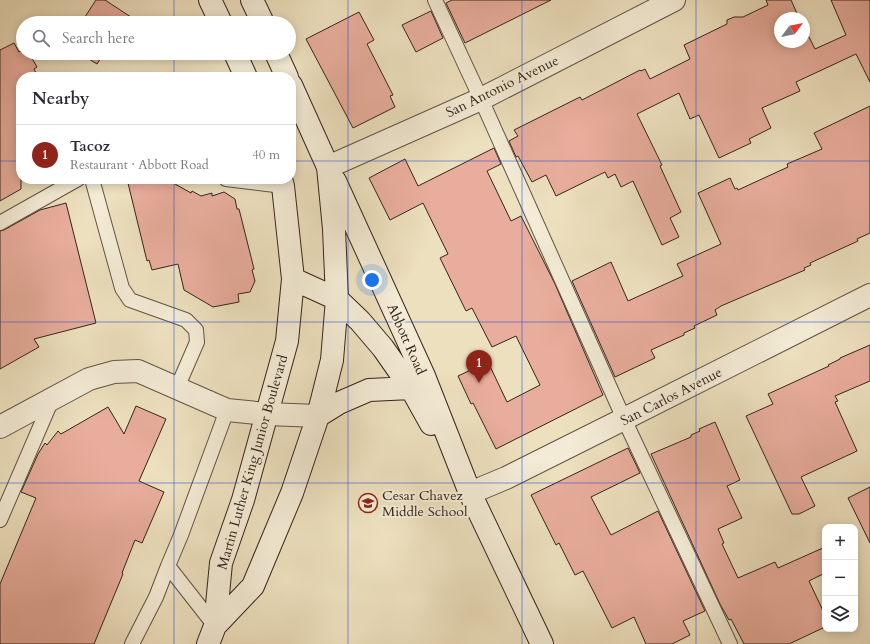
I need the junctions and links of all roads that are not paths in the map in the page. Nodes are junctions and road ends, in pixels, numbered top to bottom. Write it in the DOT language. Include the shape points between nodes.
graph roads {
  1 [pos="210,0"];
  2 [pos="252,0"];
  3 [pos="435,0"];
  4 [pos="674,0"];
  5 [pos="218,16"];
  6 [pos="260,16"];
  7 [pos="238,60"];
  8 [pos="279,60"];
  9 [pos="244,72"];
  10 [pos="285,72"];
  11 [pos="296,96"];
  12 [pos="481,99"];
  13 [pos="328,167"];
  14 [pos="69,184"];
  15 [pos="93,184"];
  16 [pos="282,184"];
  17 [pos="0,223"];
  18 [pos="293,279"];
  19 [pos="870,295"];
  20 [pos="337,300"];
  21 [pos="177,388"];
  22 [pos="411,388"];
  23 [pos="54,397"];
  24 [pos="227,410"];
  25 [pos="267,414"];
  26 [pos="318,416"];
  27 [pos="624,419"];
  28 [pos="0,427"];
  29 [pos="470,493"];
  30 [pos="0,520"];
  31 [pos="168,566"];
  32 [pos="211,635"];
  33 [pos="132,644"];
  34 [pos="542,644"];
  35 [pos="730,644"];
  1 -- 5 [label="street"];
  2 -- 6 [label="street"];
  3 -- 12 [label="lane"];
  4 -- 12 [label="street, San Antonio Avenue"];
  7 -- 9 [label="street"];
  8 -- 10 [label="street"];
  11 -- 13 [label="street"];
  12 -- 13 [label="street, San Antonio Avenue"];
  12 -- 27 [label="lane"];
  13 -- 20 [label="street"];
  13 -- 29 [label="street, Abbott Road" via="424,376"];
  14 -- 17 [label="lane"];
  15 -- 21 [label="lane" via="122,288 130,300 186,320 196,330 197,342"];
  16 -- 18 [label="street, Martin Luther King Junior Boulevard"];
  18 -- 20 [label="street, Abbott Road"];
  18 -- 25 [label="street, Martin Luther King Junior Boulevard" via="287,341"];
  19 -- 27 [label="street, San Carlos Avenue"];
  20 -- 22 [label="street, Abbott Road" via="360,321"];
  20 -- 26 [label="street" via="332,360"];
  21 -- 23 [label="street" via="138,371 114,372 89,379"];
  21 -- 24 [label="street"];
  22 -- 26 [label="street" via="369,390 339,403"];
  22 -- 29 [label="street, Abbott Road"];
  23 -- 28 [label="street"];
  23 -- 30 [label="lane"];
  24 -- 25 [label="street"];
  24 -- 31 [label="lane"];
  25 -- 26 [label="street"];
  25 -- 32 [label="street, Martin Luther King Junior Boulevard" via="243,500 221,563"];
  26 -- 32 [label="street" via="292,493 253,586"];
  27 -- 29 [label="street, San Carlos Avenue" via="506,478"];
  27 -- 35 [label="lane"];
  29 -- 34 [label="street, Abbott Road"];
  31 -- 32 [label="lane"];
  31 -- 33 [label="lane" via="156,597"];
}
